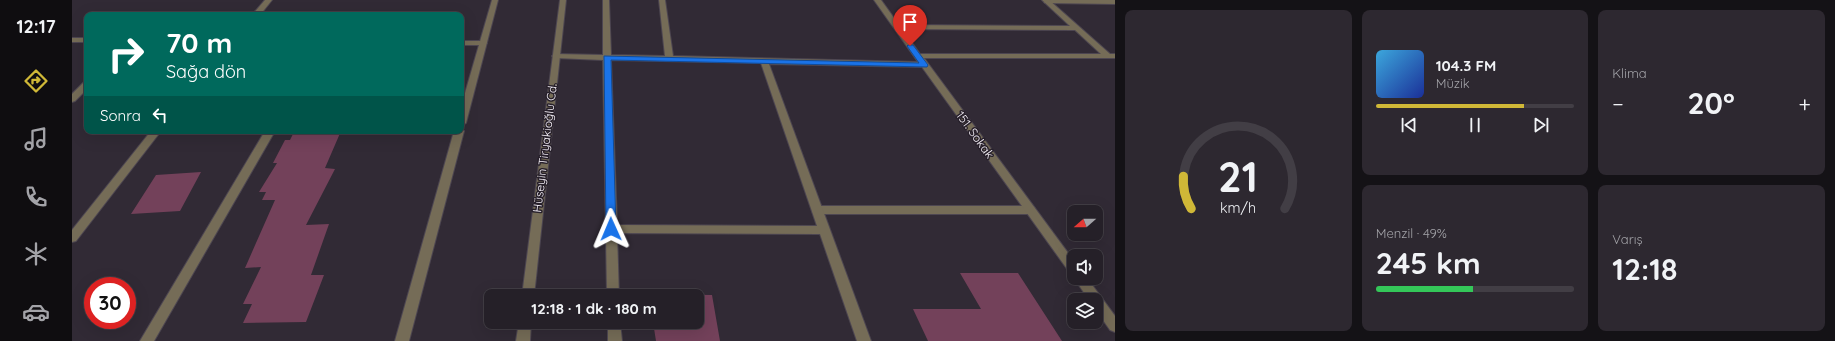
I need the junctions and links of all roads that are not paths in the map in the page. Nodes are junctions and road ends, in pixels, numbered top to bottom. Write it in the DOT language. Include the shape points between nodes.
graph roads {
  1 [pos="269,0"];
  2 [pos="495,0"];
  3 [pos="563,0"];
  4 [pos="606,0"];
  5 [pos="662,0"];
  6 [pos="877,0"];
  7 [pos="1046,1"];
  8 [pos="1115,2"];
  9 [pos="259,12"];
  10 [pos="896,27"];
  11 [pos="1075,28"];
  12 [pos="72,40"];
  13 [pos="84,40"];
  14 [pos="464,43"];
  15 [pos="483,43"];
  16 [pos="556,56"];
  17 [pos="918,56"];
  18 [pos="1111,56"];
  19 [pos="607,58"];
  20 [pos="669,59"];
  21 [pos="764,62"];
  22 [pos="1115,62"];
  23 [pos="924,65"];
  24 [pos="84,87"];
  25 [pos="72,99"];
  26 [pos="464,112"];
  27 [pos="154,134"];
  28 [pos="268,134"];
  29 [pos="458,134"];
  30 [pos="817,210"];
  31 [pos="1030,210"];
  32 [pos="611,229"];
  33 [pos="824,230"];
  34 [pos="72,238"];
  35 [pos="1067,260"];
  36 [pos="1085,285"];
  37 [pos="529,289"];
  38 [pos="613,289"];
  39 [pos="1115,326"];
  40 [pos="524,329"];
  41 [pos="614,329"];
  42 [pos="147,341"];
  43 [pos="402,341"];
  44 [pos="523,341"];
  45 [pos="615,341"];
  46 [pos="864,341"];
  1 -- 9 [label="street"];
  2 -- 15 [label="street"];
  3 -- 16 [label="street, Hüseyin Tiryakioğlu Cd."];
  4 -- 19 [label="street"];
  5 -- 20 [label="street"];
  6 -- 10 [label="street, 151. Sokak"];
  7 -- 8 [label="street"];
  7 -- 11 [label="street"];
  10 -- 11 [label="street"];
  10 -- 17 [label="street, 151. Sokak"];
  11 -- 18 [label="street"];
  12 -- 13 [label="street"];
  14 -- 15 [label="street"];
  15 -- 26 [label="street"];
  16 -- 19 [label="street"];
  16 -- 37 [label="street, Hüseyin Tiryakioğlu Cd."];
  17 -- 18 [label="street"];
  17 -- 23 [label="street, 151. Sokak"];
  18 -- 22 [label="street"];
  19 -- 20 [label="street"];
  19 -- 32 [label="street"];
  20 -- 21 [label="street"];
  21 -- 23 [label="street"];
  21 -- 30 [label="street"];
  23 -- 31 [label="street, 151. Sokak"];
  24 -- 25 [label="street"];
  27 -- 34 [label="street"];
  28 -- 42 [label="street"];
  29 -- 43 [label="street"];
  30 -- 31 [label="street"];
  30 -- 33 [label="street"];
  31 -- 35 [label="street, 151. Sokak"];
  32 -- 33 [label="street"];
  32 -- 38 [label="street"];
  33 -- 46 [label="street"];
  36 -- 39 [label="street"];
  40 -- 44 [label="street"];
  41 -- 45 [label="street"];
}
